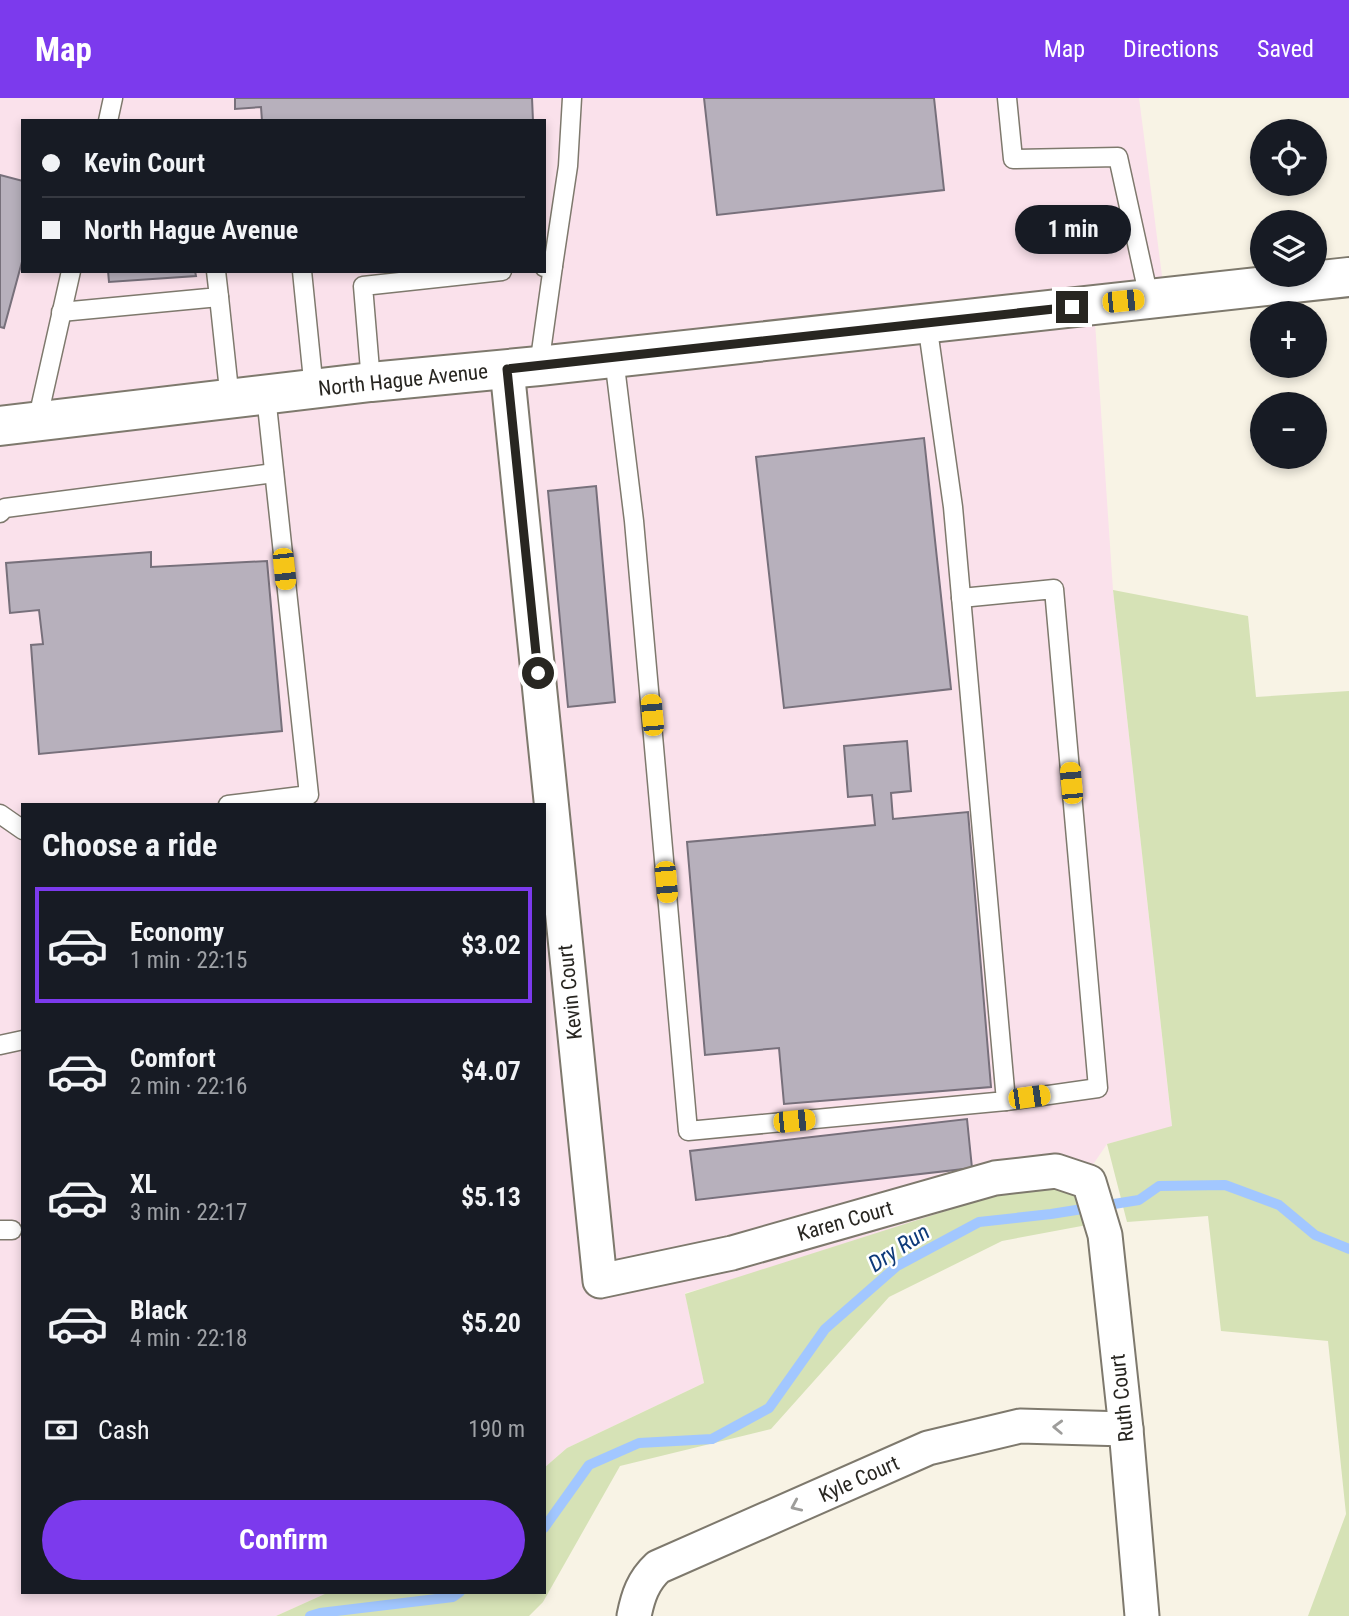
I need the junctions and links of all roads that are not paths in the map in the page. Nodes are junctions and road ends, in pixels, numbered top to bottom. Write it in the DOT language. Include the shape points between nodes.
graph roads {
  1 [pos="113,98"];
  2 [pos="572,98"];
  3 [pos="1007,98"];
  4 [pos="108,119"];
  5 [pos="549,266"];
  6 [pos="71,273"];
  7 [pos="216,273"];
  8 [pos="302,273"];
  9 [pos="483,273"];
  10 [pos="1349,277"];
  11 [pos="219,297"];
  12 [pos="1149,298"];
  13 [pos="61,312"];
  14 [pos="927,323"];
  15 [pos="614,358"];
  16 [pos="523,368"];
  17 [pos="371,382"];
  18 [pos="314,390"];
  19 [pos="248,398"];
  20 [pos="37,422"];
  21 [pos="0,426"];
  22 [pos="274,473"];
  23 [pos="0,513"];
  24 [pos="961,598"];
  25 [pos="244,803"];
  26 [pos="0,814"];
  27 [pos="21,829"];
  28 [pos="21,1040"];
  29 [pos="0,1045"];
  30 [pos="1006,1101"];
  31 [pos="1089,1182"];
  32 [pos="600,1281"];
  33 [pos="1126,1429"];
  34 [pos="634,1616"];
  35 [pos="1142,1616"];
  1 -- 4 [label="lane"];
  2 -- 5 [label="lane" via="568,166"];
  3 -- 12 [label="lane" via="1013,159 1118,157"];
  5 -- 16 [label="lane"];
  6 -- 13 [label="lane"];
  7 -- 11 [label="lane"];
  8 -- 18 [label="lane"];
  9 -- 17 [label="lane" via="363,286"];
  10 -- 12 [label="main road, North Hague Avenue"];
  11 -- 13 [label="lane"];
  11 -- 19 [label="lane"];
  12 -- 14 [label="main road, North Hague Avenue"];
  13 -- 20 [label="lane"];
  14 -- 15 [label="main road, North Hague Avenue"];
  14 -- 24 [label="lane"];
  15 -- 16 [label="main road, North Hague Avenue"];
  15 -- 30 [label="lane" via="634,521 688,1132"];
  16 -- 17 [label="main road, North Hague Avenue"];
  16 -- 32 [label="street, Kevin Court"];
  17 -- 18 [label="main road, North Hague Avenue"];
  18 -- 19 [label="main road, North Hague Avenue"];
  19 -- 20 [label="main road, North Hague Avenue"];
  19 -- 22 [label="lane"];
  20 -- 21 [label="main road, North Hague Avenue"];
  22 -- 23 [label="lane" via="5,508"];
  22 -- 25 [label="lane" via="309,795"];
  24 -- 30 [label="lane"];
  24 -- 30 [label="lane" via="1054,589 1098,1088"];
  26 -- 27 [label="lane"];
  28 -- 29 [label="lane"];
  31 -- 32 [label="street, Karen Court" via="1056,1171 995,1178 732,1253"];
  31 -- 33 [label="street, Ruth Court" via="1105,1235"];
  33 -- 34 [label="street, Kyle Court, one-way" via="1020,1426 928,1448 658,1567 638,1595"];
  33 -- 35 [label="street, Ruth Court"];
}
